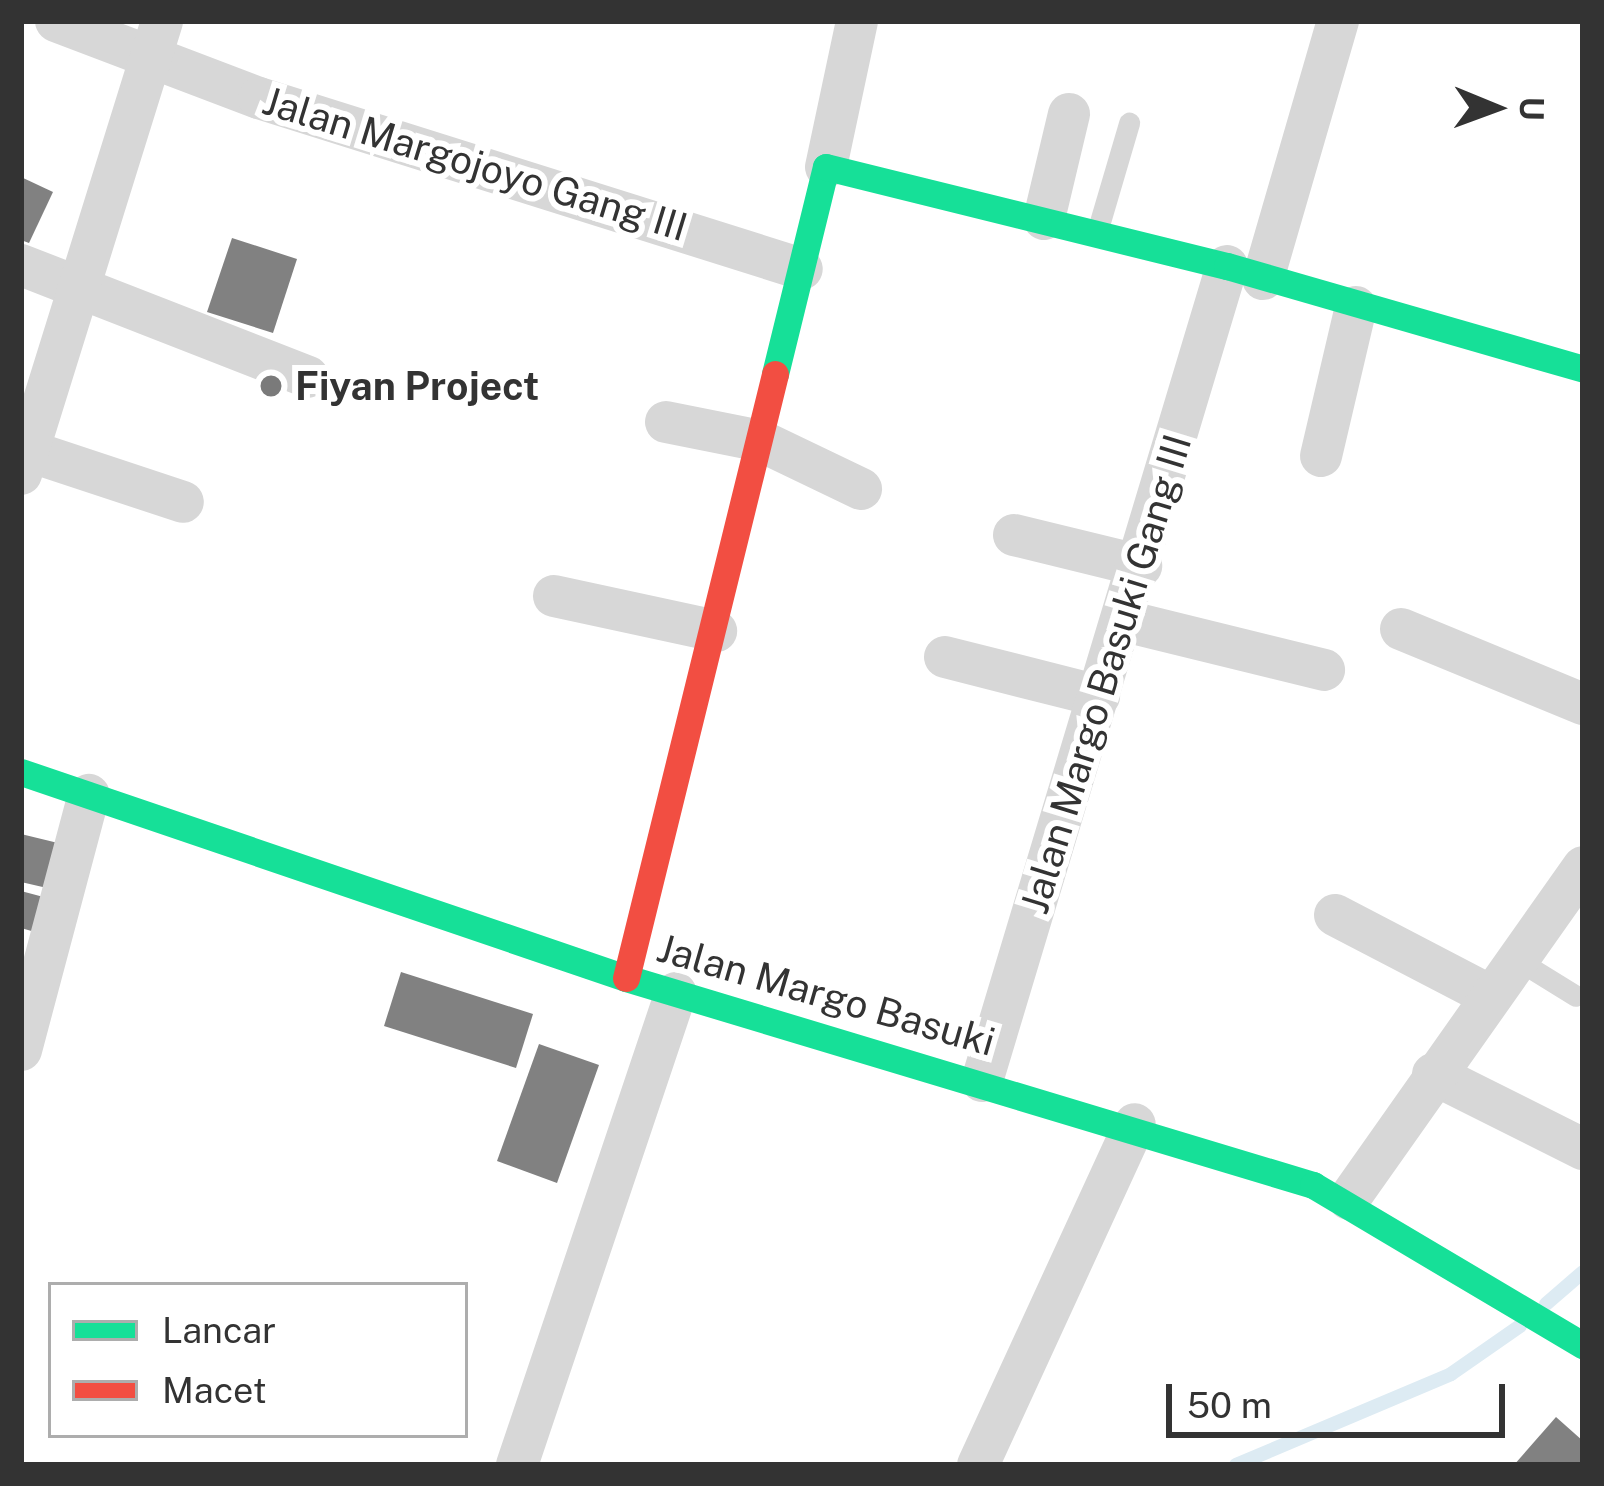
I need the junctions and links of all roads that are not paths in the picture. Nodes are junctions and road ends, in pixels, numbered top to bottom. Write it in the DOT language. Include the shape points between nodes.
graph roads {
  1 [pos="56,21"];
  2 [pos="1338,21"];
  3 [pos="846,25"];
  4 [pos="155,40"];
  5 [pos="1069,114"];
  6 [pos="1129,123"];
  7 [pos="826,166"];
  8 [pos="1044,219"];
  9 [pos="1097,232"];
  10 [pos="21,265"];
  11 [pos="802,268"];
  12 [pos="1245,272"];
  13 [pos="82,290"];
  14 [pos="1356,307"];
  15 [pos="1583,369"];
  16 [pos="308,376"];
  17 [pos="666,422"];
  18 [pos="761,441"];
  19 [pos="1321,456"];
  20 [pos="25,462"];
  21 [pos="861,489"];
  22 [pos="183,502"];
  23 [pos="1014,535"];
  24 [pos="1141,566"];
  25 [pos="554,596"];
  26 [pos="1125,621"];
  27 [pos="1401,629"];
  28 [pos="716,631"];
  29 [pos="945,657"];
  30 [pos="1324,670"];
  31 [pos="1099,696"];
  32 [pos="1583,704"];
  33 [pos="21,772"];
  34 [pos="89,795"];
  35 [pos="1583,867"];
  36 [pos="1336,915"];
  37 [pos="1516,958"];
  38 [pos="626,978"];
  39 [pos="676,992"];
  40 [pos="1489,995"];
  41 [pos="1576,995"];
  42 [pos="21,1050"];
  43 [pos="1433,1074"];
  44 [pos="982,1081"];
  45 [pos="1135,1124"];
  46 [pos="1583,1149"];
  47 [pos="1349,1199"];
  48 [pos="1577,1341"];
  49 [pos="517,1465"];
  50 [pos="978,1465"];
  1 -- 4 [label="street, Jalan Margojoyo Gang III"];
  2 -- 12 [label="street, Jalan Margo Basuki Gang III"];
  3 -- 7 [label="street"];
  4 -- 11 [label="street, Jalan Margojoyo Gang III"];
  4 -- 13 [label="street"];
  5 -- 8 [label="street"];
  6 -- 9 [label="lane"];
  7 -- 8 [label="street"];
  7 -- 11 [label="street"];
  8 -- 9 [label="street"];
  9 -- 12 [label="street"];
  10 -- 13 [label="street"];
  11 -- 18 [label="street"];
  12 -- 14 [label="street"];
  12 -- 24 [label="street, Jalan Margo Basuki Gang III"];
  13 -- 16 [label="street"];
  13 -- 20 [label="street"];
  14 -- 15 [label="street"];
  14 -- 19 [label="street"];
  17 -- 18 [label="street"];
  18 -- 21 [label="street"];
  18 -- 28 [label="street"];
  20 -- 22 [label="street"];
  23 -- 24 [label="street"];
  24 -- 26 [label="street, Jalan Margo Basuki Gang III"];
  25 -- 28 [label="street"];
  26 -- 30 [label="street"];
  26 -- 31 [label="street, Jalan Margo Basuki Gang III"];
  27 -- 32 [label="street"];
  28 -- 38 [label="street" via="658,776"];
  29 -- 31 [label="street"];
  31 -- 44 [label="street, Jalan Margo Basuki Gang III"];
  33 -- 34 [label="street, Jalan Margo Basuki"];
  34 -- 38 [label="street, Jalan Margo Basuki"];
  34 -- 42 [label="street"];
  35 -- 37 [label="street"];
  36 -- 40 [label="street"];
  37 -- 40 [label="street"];
  37 -- 41 [label="lane"];
  38 -- 39 [label="street, Jalan Margo Basuki"];
  39 -- 44 [label="street, Jalan Margo Basuki"];
  39 -- 49 [label="street"];
  40 -- 43 [label="street"];
  43 -- 46 [label="street"];
  43 -- 47 [label="street"];
  44 -- 45 [label="street, Jalan Margo Basuki"];
  45 -- 47 [label="street, Jalan Margo Basuki"];
  45 -- 50 [label="street"];
  47 -- 48 [label="street, Jalan Margo Basuki"];
}
